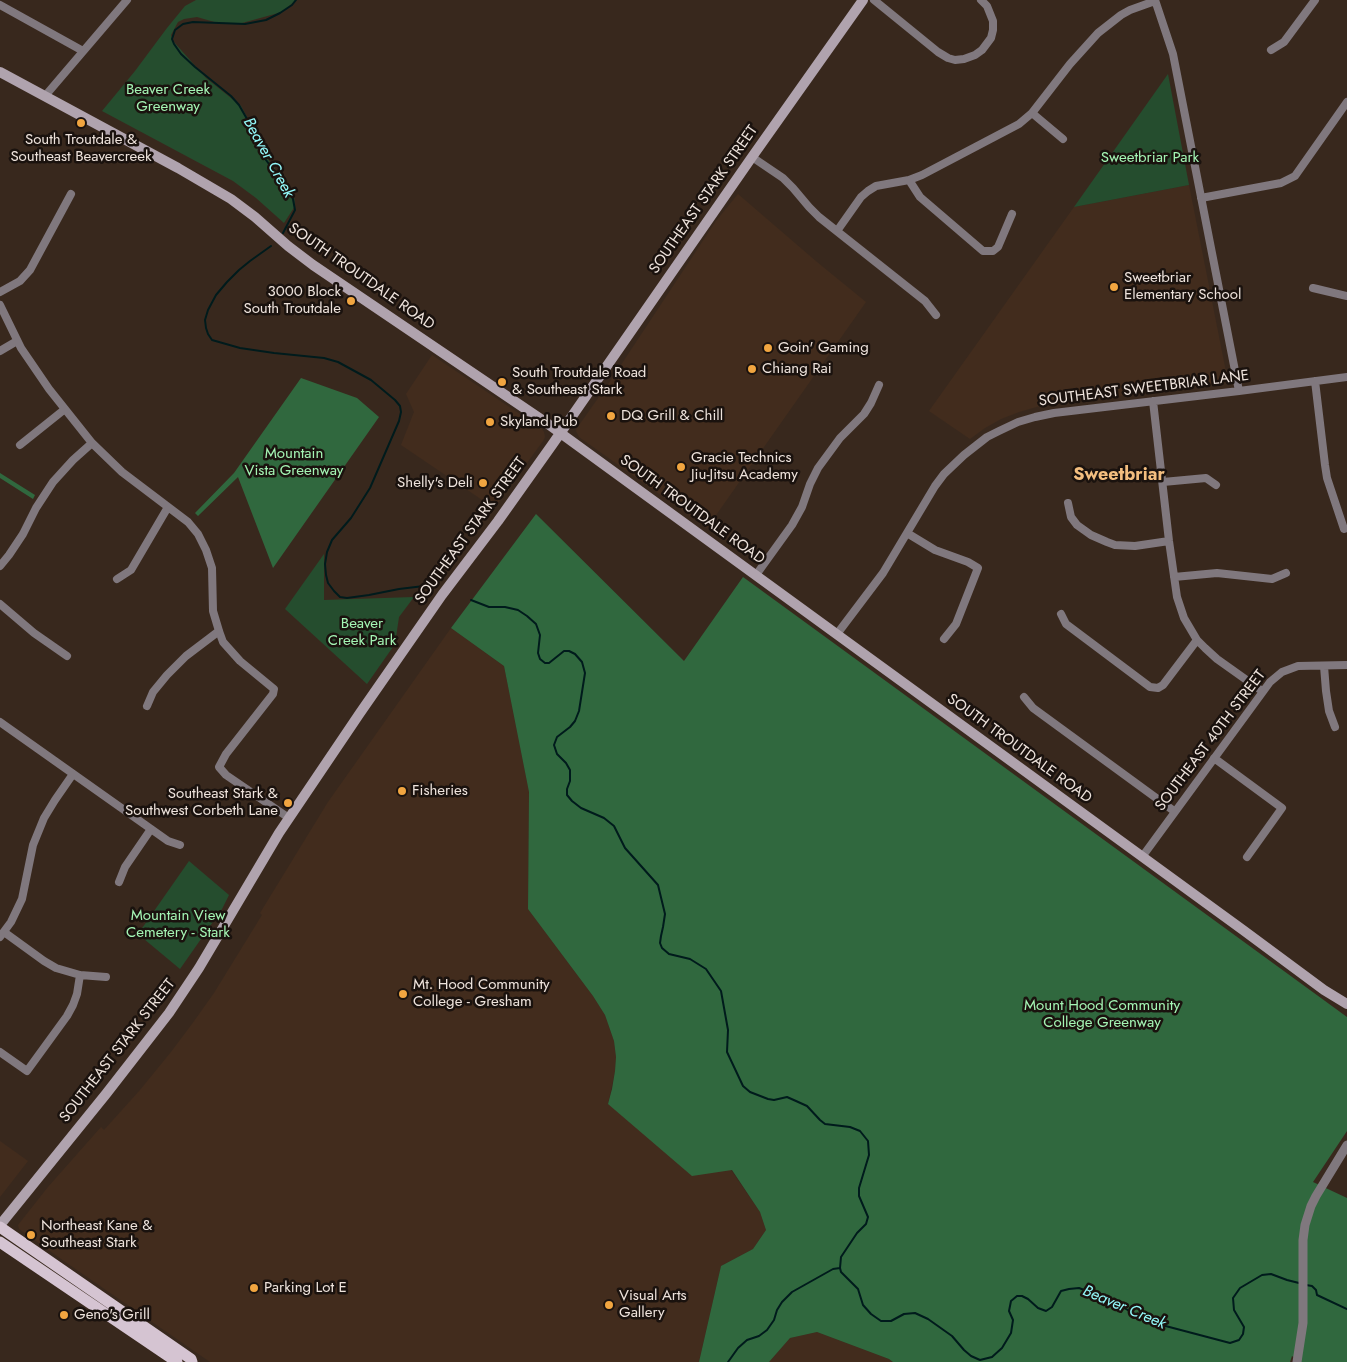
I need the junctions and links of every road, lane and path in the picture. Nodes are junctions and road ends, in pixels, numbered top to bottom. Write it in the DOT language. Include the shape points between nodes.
graph roads {
  1 [pos="127,0"];
  2 [pos="863,0"];
  3 [pos="874,0"];
  4 [pos="980,0"];
  5 [pos="1155,0"];
  6 [pos="1315,0"];
  7 [pos="0,6"];
  8 [pos="1271,50"];
  9 [pos="83,51"];
  10 [pos="0,72"];
  11 [pos="45,96"];
  12 [pos="1346,105"];
  13 [pos="1032,113"];
  14 [pos="1063,139"];
  15 [pos="752,156"];
  16 [pos="909,180"];
  17 [pos="71,194"];
  18 [pos="1202,198"];
  19 [pos="1012,214"];
  20 [pos="837,231"];
  21 [pos="1313,288"];
  22 [pos="0,292"];
  23 [pos="1347,296"];
  24 [pos="0,305"];
  25 [pos="936,315"];
  26 [pos="17,341"];
  27 [pos="0,351"];
  28 [pos="1347,377"];
  29 [pos="1315,381"];
  30 [pos="879,385"];
  31 [pos="1239,391"];
  32 [pos="1153,401"];
  33 [pos="65,409"];
  34 [pos="560,433"];
  35 [pos="92,443"];
  36 [pos="20,445"];
  37 [pos="1162,482"];
  38 [pos="1216,485"];
  39 [pos="1068,503"];
  40 [pos="168,507"];
  41 [pos="1344,529"];
  42 [pos="907,534"];
  43 [pos="1169,541"];
  44 [pos="0,566"];
  45 [pos="1286,573"];
  46 [pos="756,575"];
  47 [pos="1174,577"];
  48 [pos="117,579"];
  49 [pos="0,604"];
  50 [pos="1061,614"];
  51 [pos="219,631"];
  52 [pos="837,634"];
  53 [pos="944,638"];
  54 [pos="1197,640"];
  55 [pos="67,656"];
  56 [pos="1347,665"];
  57 [pos="1324,666"];
  58 [pos="1262,691"];
  59 [pos="1024,697"];
  60 [pos="147,706"];
  61 [pos="1,724"];
  62 [pos="1335,727"];
  63 [pos="1214,758"];
  64 [pos="73,774"];
  65 [pos="1174,811"];
  66 [pos="288,818"];
  67 [pos="151,829"];
  68 [pos="180,845"];
  69 [pos="1142,857"];
  70 [pos="1247,857"];
  71 [pos="120,882"];
  72 [pos="2,935"];
  73 [pos="80,975"];
  74 [pos="106,977"];
  75 [pos="1347,1004"];
  76 [pos="0,1052"];
  77 [pos="1347,1145"];
  78 [pos="0,1226"];
  79 [pos="0,1242"];
  80 [pos="170,1345"];
  81 [pos="152,1346"];
  82 [pos="177,1362"];
  83 [pos="192,1362"];
  84 [pos="1297,1362"];
  1 -- 9 [label="street"];
  2 -- 15 [label="main road, SOUTHEAST STARK STREET"];
  3 -- 4 [label="street" via="938,52 955,60 975,56 991,38 993,21 987,6"];
  5 -- 13 [label="street" via="1121,15 1098,32"];
  5 -- 18 [label="street" via="1173,54"];
  6 -- 8 [label="street" via="1284,42"];
  7 -- 9 [label="street"];
  9 -- 11 [label="street"];
  10 -- 11 [label="main road, SOUTH TROUTDALE ROAD"];
  11 -- 34 [label="main road, SOUTH TROUTDALE ROAD" via="224,194 255,216 300,256"];
  12 -- 18 [label="street" via="1296,179"];
  13 -- 14 [label="street"];
  13 -- 16 [label="street" via="997,137"];
  15 -- 20 [label="street" via="783,178 819,217"];
  15 -- 34 [label="main road, SOUTHEAST STARK STREET"];
  16 -- 19 [label="street" via="920,197 983,251 989,252 998,246"];
  16 -- 20 [label="street" via="876,186 868,191"];
  17 -- 22 [label="street" via="30,270 20,281"];
  18 -- 31 [label="street"];
  20 -- 25 [label="street" via="925,301"];
  21 -- 23 [label="street"];
  24 -- 26 [label="street"];
  26 -- 27 [label="street"];
  26 -- 33 [label="street"];
  28 -- 29 [label="street, SOUTHEAST SWEETBRIAR LANE"];
  29 -- 31 [label="street, SOUTHEAST SWEETBRIAR LANE"];
  29 -- 41 [label="street" via="1326,472"];
  30 -- 46 [label="street" via="864,414 840,438 818,468 802,508"];
  31 -- 32 [label="street, SOUTHEAST SWEETBRIAR LANE"];
  32 -- 37 [label="street"];
  32 -- 42 [label="street, SOUTHEAST SWEETBRIAR LANE" via="1054,413 999,430 964,454 944,474"];
  33 -- 35 [label="street"];
  33 -- 36 [label="street"];
  34 -- 46 [label="main road, SOUTH TROUTDALE ROAD"];
  34 -- 66 [label="main road, SOUTHEAST STARK STREET" via="442,595"];
  35 -- 40 [label="street" via="122,472"];
  35 -- 44 [label="street" via="53,482"];
  37 -- 38 [label="street" via="1206,478"];
  37 -- 43 [label="street"];
  39 -- 43 [label="street" via="1071,517 1077,525 1099,539 1116,545 1135,546"];
  40 -- 48 [label="street" via="131,570"];
  40 -- 51 [label="street" via="188,522 206,550 212,568 213,611"];
  42 -- 52 [label="street, SOUTHEAST SWEETBRIAR LANE"];
  42 -- 53 [label="street" via="978,568 956,624"];
  43 -- 47 [label="street"];
  45 -- 47 [label="street" via="1272,579 1217,574"];
  46 -- 52 [label="main road, SOUTH TROUTDALE ROAD"];
  47 -- 54 [label="street" via="1184,618"];
  49 -- 55 [label="street"];
  50 -- 54 [label="street" via="1066,624 1150,687 1164,685"];
  51 -- 60 [label="street" via="167,675 153,692"];
  51 -- 66 [label="street" via="223,642 240,661 274,689 219,768"];
  52 -- 69 [label="main road, SOUTH TROUTDALE ROAD"];
  54 -- 58 [label="street" via="1217,659"];
  56 -- 57 [label="street, SOUTHEAST 40TH STREET"];
  57 -- 58 [label="street, SOUTHEAST 40TH STREET" via="1290,668 1275,676"];
  57 -- 62 [label="street" via="1329,711"];
  58 -- 63 [label="street, SOUTHEAST 40TH STREET"];
  59 -- 65 [label="street" via="1033,708"];
  61 -- 64 [label="street"];
  63 -- 65 [label="street, SOUTHEAST 40TH STREET"];
  63 -- 70 [label="street" via="1282,808"];
  64 -- 67 [label="street"];
  64 -- 72 [label="street" via="41,825 33,846 22,899"];
  65 -- 69 [label="street, SOUTHEAST 40TH STREET"];
  66 -- 78 [label="main road, SOUTHEAST STARK STREET" via="169,1013"];
  67 -- 68 [label="street"];
  67 -- 71 [label="street" via="125,867"];
  69 -- 75 [label="main road, SOUTH TROUTDALE ROAD"];
  72 -- 73 [label="street" via="56,968"];
  73 -- 74 [label="street"];
  73 -- 76 [label="street" via="73,1005 27,1072"];
  77 -- 84 [label="street" via="1311,1206 1305,1225 1303,1309"];
  78 -- 80 [label="main road"];
  79 -- 81 [label="main road"];
  80 -- 81 [label="main road" via="166,1348 157,1342"];
  80 -- 83 [label="main road"];
  81 -- 82 [label="main road"];
}
